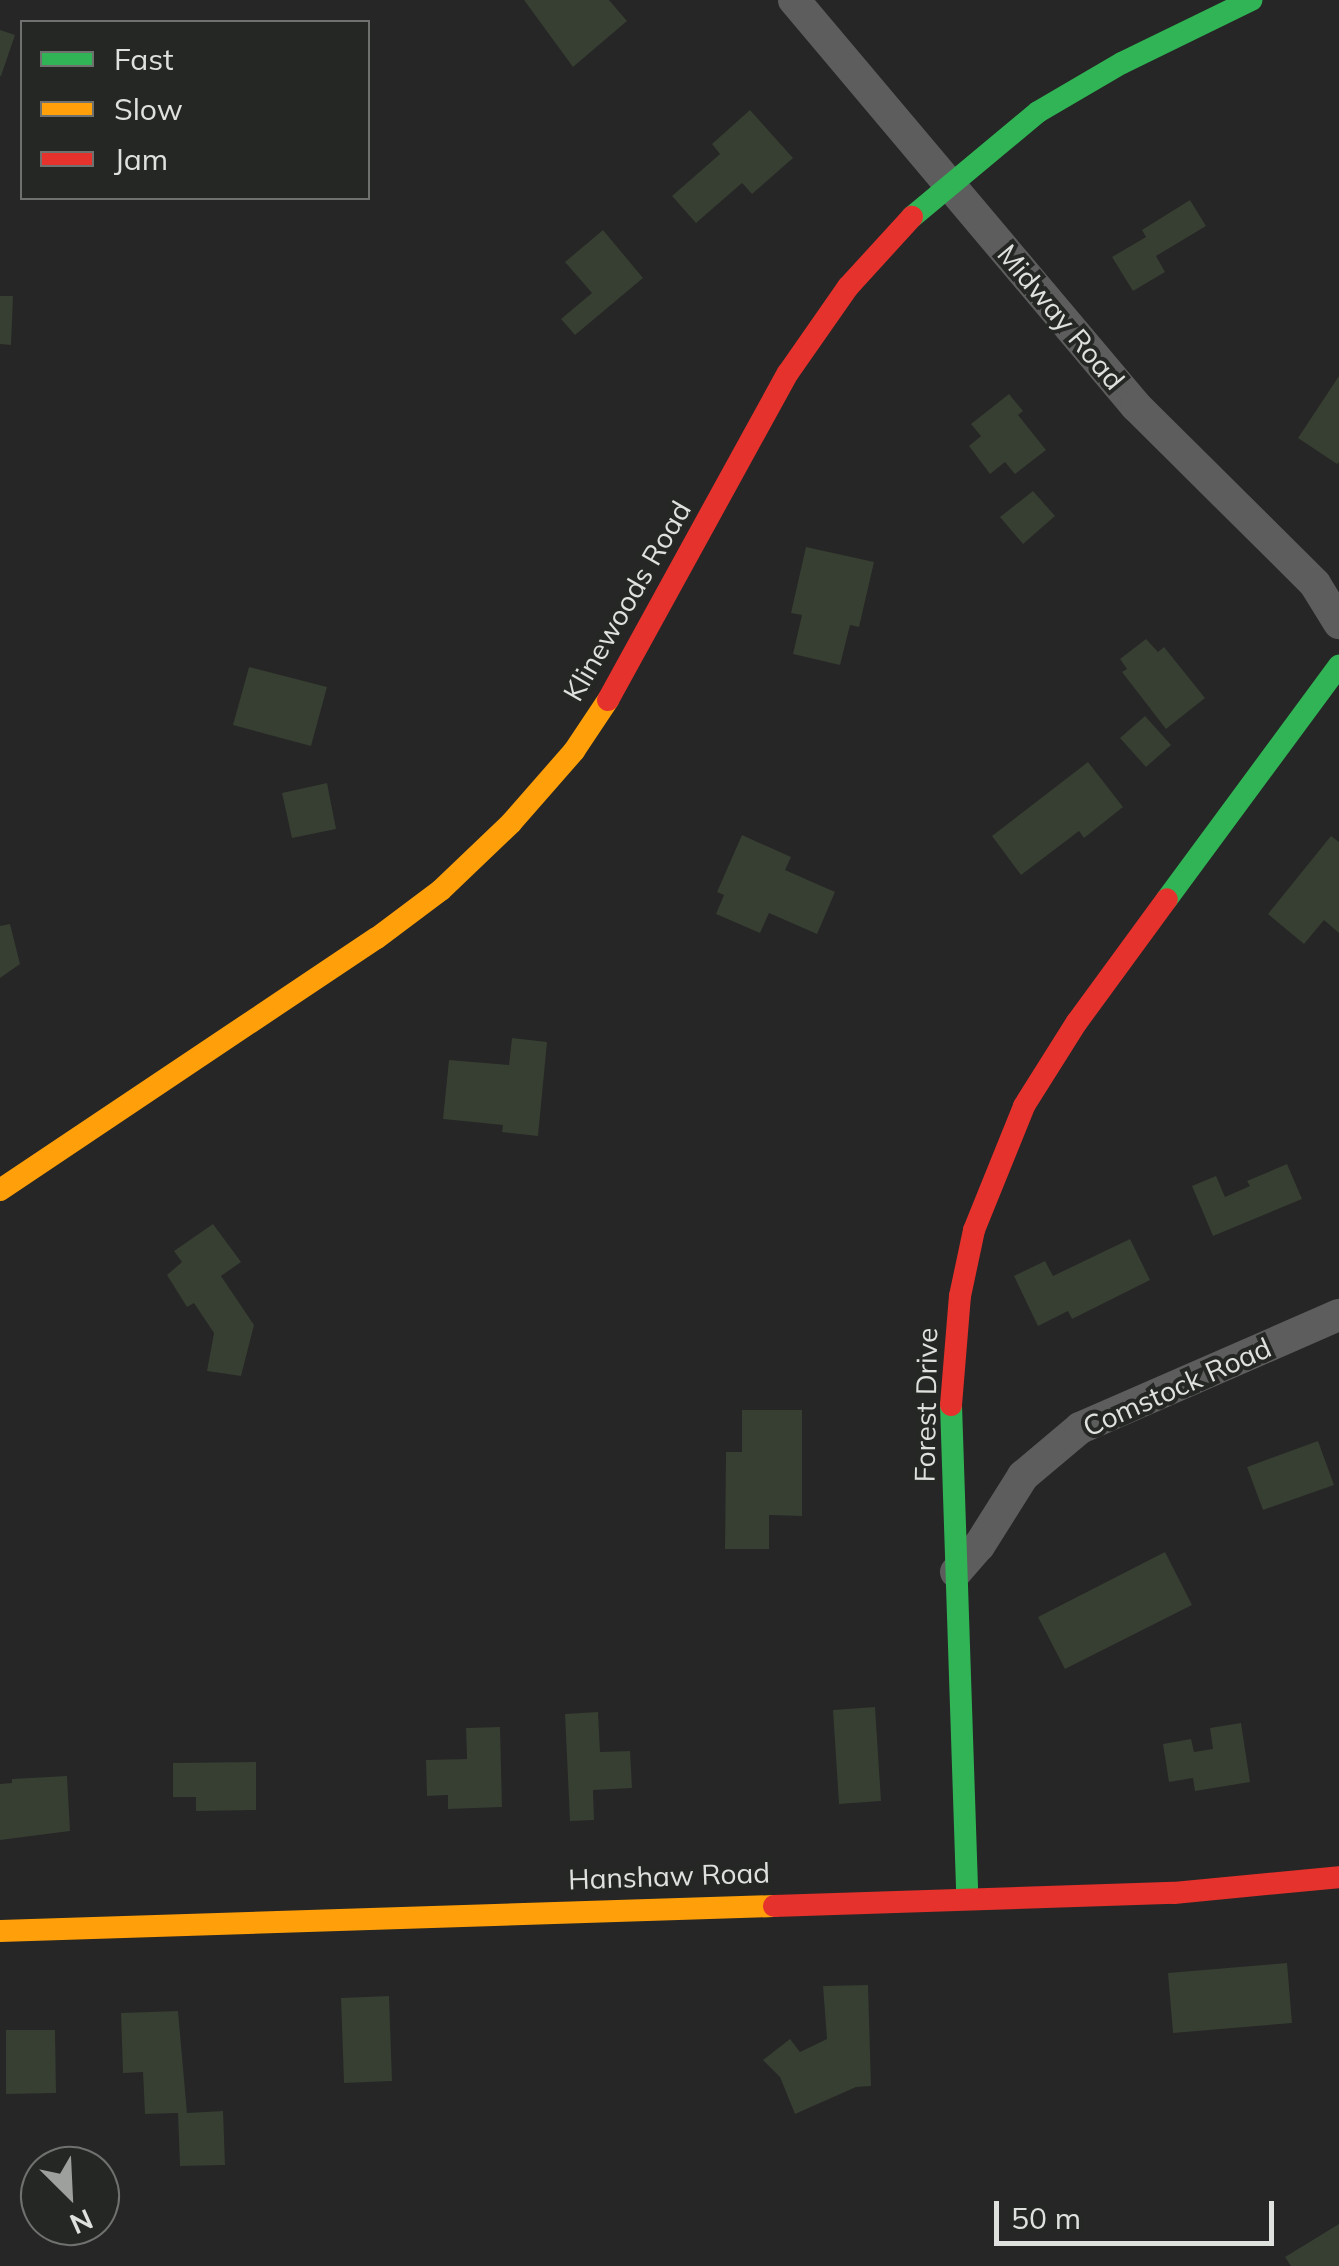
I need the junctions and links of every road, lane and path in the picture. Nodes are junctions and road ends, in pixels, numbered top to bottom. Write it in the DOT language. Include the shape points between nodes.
graph roads {
  1 [pos="794,0"];
  2 [pos="1251,0"];
  3 [pos="949,184"];
  4 [pos="1339,623"];
  5 [pos="1339,666"];
  6 [pos="0,1190"];
  7 [pos="1339,1315"];
  8 [pos="956,1572"];
  9 [pos="1339,1877"];
  10 [pos="967,1897"];
  11 [pos="0,1930"];
  1 -- 3 [label="street, Midway Road"];
  2 -- 3 [label="street, Klinewoods Road" via="1038,112"];
  3 -- 4 [label="street, Midway Road" via="1136,406 1314,584"];
  3 -- 6 [label="street, Klinewoods Road" via="848,287 810,338 628,670 574,751 511,823 441,890 377,938"];
  5 -- 8 [label="street, Forest Drive" via="1076,1022 1024,1106 996,1168 974,1230 952,1361"];
  7 -- 8 [label="street, Comstock Road" via="1080,1428 1023,1476"];
  8 -- 10 [label="street, Forest Drive"];
  9 -- 10 [label="street, Hanshaw Road" via="1174,1894"];
  10 -- 11 [label="street, Hanshaw Road"];
}
